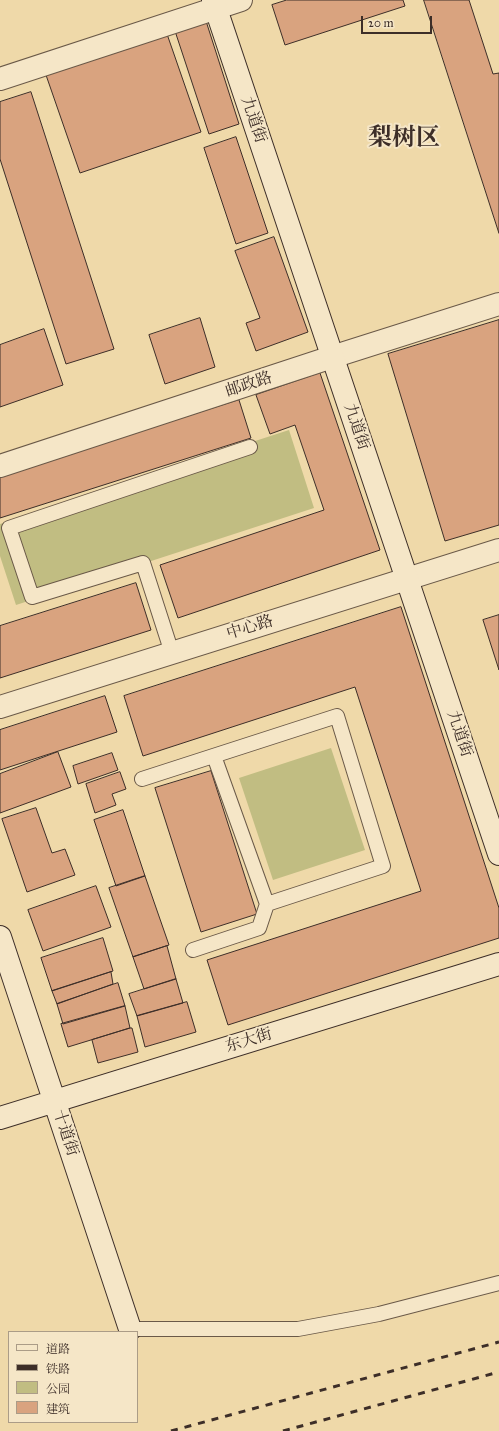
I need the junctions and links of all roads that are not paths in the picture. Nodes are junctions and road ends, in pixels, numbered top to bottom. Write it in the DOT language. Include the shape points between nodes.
graph roads {
  1 [pos="241,0"];
  2 [pos="214,4"];
  3 [pos="0,79"];
  4 [pos="499,304"];
  5 [pos="332,357"];
  6 [pos="250,447"];
  7 [pos="0,466"];
  8 [pos="5,526"];
  9 [pos="499,550"];
  10 [pos="407,579"];
  11 [pos="172,653"];
  12 [pos="0,706"];
  13 [pos="214,756"];
  14 [pos="142,779"];
  15 [pos="499,854"];
  16 [pos="267,904"];
  17 [pos="0,937"];
  18 [pos="194,950"];
  19 [pos="499,964"];
  20 [pos="54,1101"];
  21 [pos="0,1118"];
  22 [pos="499,1283"];
  23 [pos="130,1329"];
  1 -- 2 [label="street"];
  2 -- 3 [label="street"];
  2 -- 5 [label="street, 九道街"];
  4 -- 5 [label="street, 邮政路"];
  5 -- 7 [label="street, 邮政路"];
  5 -- 10 [label="street, 九道街"];
  6 -- 8 [label="lane"];
  8 -- 11 [label="lane" via="32,597 143,563"];
  9 -- 10 [label="street, 中心路"];
  10 -- 11 [label="street, 中心路"];
  10 -- 15 [label="street, 九道街"];
  11 -- 12 [label="street, 中心路"];
  13 -- 14 [label="lane"];
  13 -- 16 [label="lane"];
  13 -- 16 [label="lane" via="337,716 383,866"];
  16 -- 18 [label="lane" via="259,928"];
  17 -- 20 [label="street, 十道街"];
  19 -- 20 [label="street, 东大街"];
  20 -- 21 [label="street, 东大街"];
  20 -- 23 [label="street, 十道街"];
  22 -- 23 [label="lane" via="379,1314 298,1329"];
}
